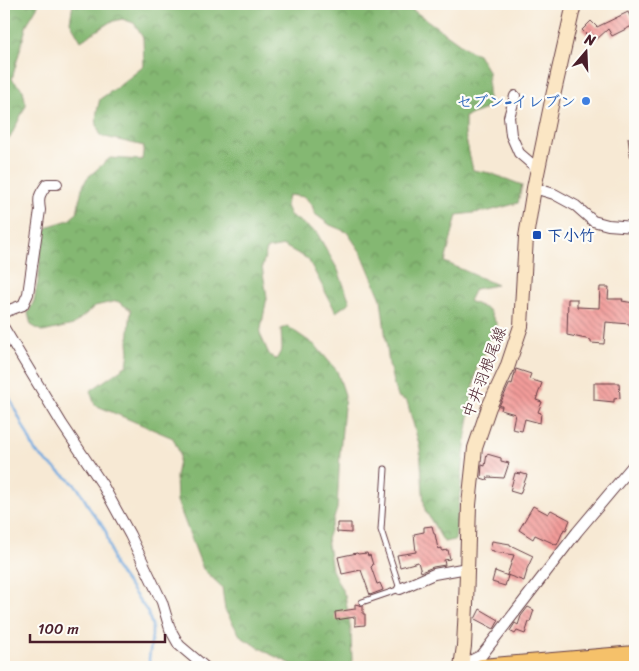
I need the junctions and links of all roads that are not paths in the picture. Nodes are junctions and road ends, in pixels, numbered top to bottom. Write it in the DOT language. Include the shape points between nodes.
graph roads {
  1 [pos="574,4"];
  2 [pos="632,4"];
  3 [pos="635,7"];
  4 [pos="515,96"];
  5 [pos="537,171"];
  6 [pos="57,184"];
  7 [pos="534,188"];
  8 [pos="635,227"];
  9 [pos="4,312"];
  10 [pos="4,328"];
  11 [pos="635,463"];
  12 [pos="385,469"];
  13 [pos="466,568"];
  14 [pos="400,589"];
  15 [pos="362,602"];
  16 [pos="635,654"];
  17 [pos="461,666"];
  18 [pos="635,666"];
  19 [pos="205,667"];
  20 [pos="482,667"];
  21 [pos="609,667"];
  1 -- 5 [label="main road, 中井羽根尾線"];
  2 -- 3 [label="street"];
  4 -- 5 [label="street" via="509,117 511,135 519,153"];
  5 -- 7 [label="main road, 中井羽根尾線"];
  6 -- 9 [label="street" via="47,184 38,199 40,210 28,294 23,305"];
  7 -- 8 [label="street" via="576,206 593,221"];
  7 -- 13 [label="main road, 中井羽根尾線" via="526,237 521,326 475,448"];
  10 -- 19 [label="street" via="107,493 162,602 179,645"];
  11 -- 17 [label="street" via="482,655"];
  12 -- 14 [label="lane" via="381,530"];
  13 -- 14 [label="street" via="434,574"];
  13 -- 17 [label="main road, 中井羽根尾線"];
  14 -- 15 [label="lane"];
  16 -- 20 [label="highway"];
  18 -- 21 [label="highway"];
}
